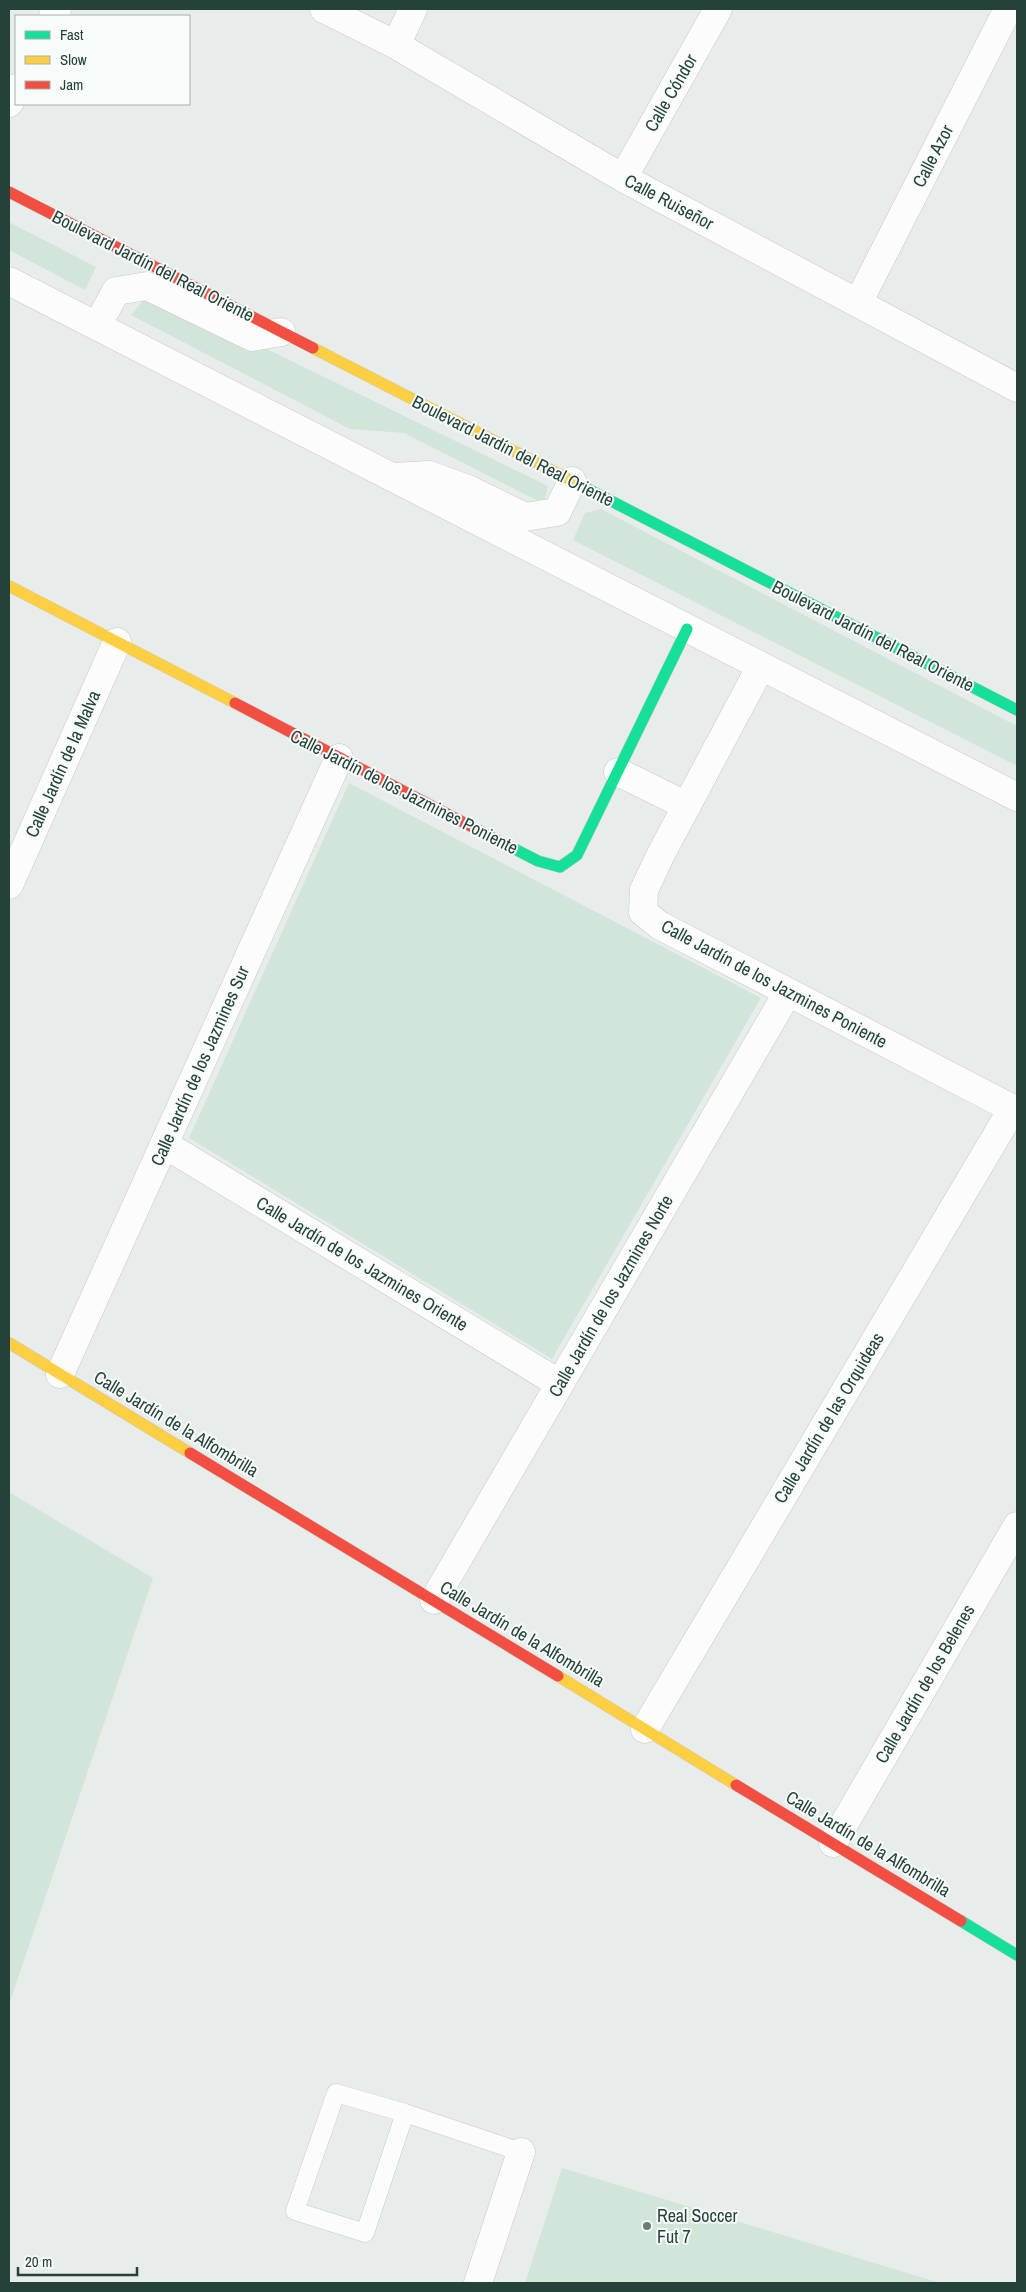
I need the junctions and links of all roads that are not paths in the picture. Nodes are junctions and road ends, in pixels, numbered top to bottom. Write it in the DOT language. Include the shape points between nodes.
graph roads {
  1 [pos="324,9"];
  2 [pos="413,9"];
  3 [pos="718,9"];
  4 [pos="1008,9"];
  5 [pos="396,45"];
  6 [pos="15,90"];
  7 [pos="9,103"];
  8 [pos="623,178"];
  9 [pos="9,192"];
  10 [pos="9,281"];
  11 [pos="858,303"];
  12 [pos="97,326"];
  13 [pos="281,332"];
  14 [pos="1017,388"];
  15 [pos="392,477"];
  16 [pos="572,481"];
  17 [pos="9,586"];
  18 [pos="687,629"];
  19 [pos="117,642"];
  20 [pos="761,666"];
  21 [pos="1017,710"];
  22 [pos="339,758"];
  23 [pos="618,772"];
  24 [pos="1017,797"];
  25 [pos="687,806"];
  26 [pos="9,885"];
  27 [pos="788,992"];
  28 [pos="1015,1109"];
  29 [pos="164,1144"];
  30 [pos="9,1343"];
  31 [pos="60,1374"];
  32 [pos="560,1384"];
  33 [pos="1017,1526"];
  34 [pos="434,1600"];
  35 [pos="645,1729"];
  36 [pos="833,1843"];
  37 [pos="1017,1955"];
  38 [pos="405,2113"];
  39 [pos="521,2152"];
  40 [pos="478,2283"];
  1 -- 5 [label="street, Calle Ruiseñor"];
  2 -- 5 [label="street"];
  3 -- 8 [label="street, Calle Cóndor"];
  4 -- 11 [label="street, Calle Azor"];
  5 -- 8 [label="street, Calle Ruiseñor"];
  6 -- 7 [label="street"];
  8 -- 11 [label="street, Calle Ruiseñor"];
  9 -- 13 [label="street, Boulevard Jardín del Real Oriente"];
  10 -- 12 [label="street"];
  11 -- 14 [label="street, Calle Ruiseñor"];
  12 -- 13 [label="street" via="116,291 147,286 252,336"];
  12 -- 15 [label="street"];
  13 -- 16 [label="street, Boulevard Jardín del Real Oriente"];
  15 -- 16 [label="street" via="429,475 525,516 557,512"];
  15 -- 18 [label="street"];
  16 -- 21 [label="street, Boulevard Jardín del Real Oriente"];
  17 -- 19 [label="street, Calle Jardín de los Jazmines Poniente"];
  18 -- 20 [label="street"];
  18 -- 23 [label="street, Calle Jardín de los Jazmines Poniente"];
  19 -- 22 [label="street, Calle Jardín de los Jazmines Poniente"];
  19 -- 26 [label="street, Calle Jardín de la Malva"];
  20 -- 24 [label="street"];
  20 -- 25 [label="street, Calle Jardín de los Jazmines Poniente"];
  22 -- 23 [label="street, Calle Jardín de los Jazmines Poniente" via="538,861 560,867 577,855"];
  22 -- 29 [label="street, Calle Jardín de los Jazmines Sur"];
  23 -- 25 [label="street"];
  25 -- 27 [label="street, Calle Jardín de los Jazmines Poniente" via="644,890 643,912 659,925"];
  27 -- 28 [label="street, Calle Jardín de los Jazmines Poniente"];
  27 -- 32 [label="street, Calle Jardín de los Jazmines Norte"];
  28 -- 35 [label="street, Calle Jardín de las Orquideas"];
  29 -- 31 [label="street, Calle Jardín de los Jazmines Sur"];
  29 -- 32 [label="street, Calle Jardín de los Jazmines Oriente"];
  30 -- 31 [label="street, Calle Jardín de la Alfombrilla"];
  31 -- 34 [label="street, Calle Jardín de la Alfombrilla"];
  32 -- 34 [label="street, Calle Jardín de los Jazmines Norte"];
  33 -- 36 [label="street, Calle Jardín de los Belenes"];
  34 -- 35 [label="street, Calle Jardín de la Alfombrilla"];
  35 -- 36 [label="street, Calle Jardín de la Alfombrilla"];
  36 -- 37 [label="street, Calle Jardín de la Alfombrilla"];
  38 -- 38 [label="lane" via="336,2093 295,2211 365,2233"];
  38 -- 39 [label="lane"];
  39 -- 40 [label="street"];
}
